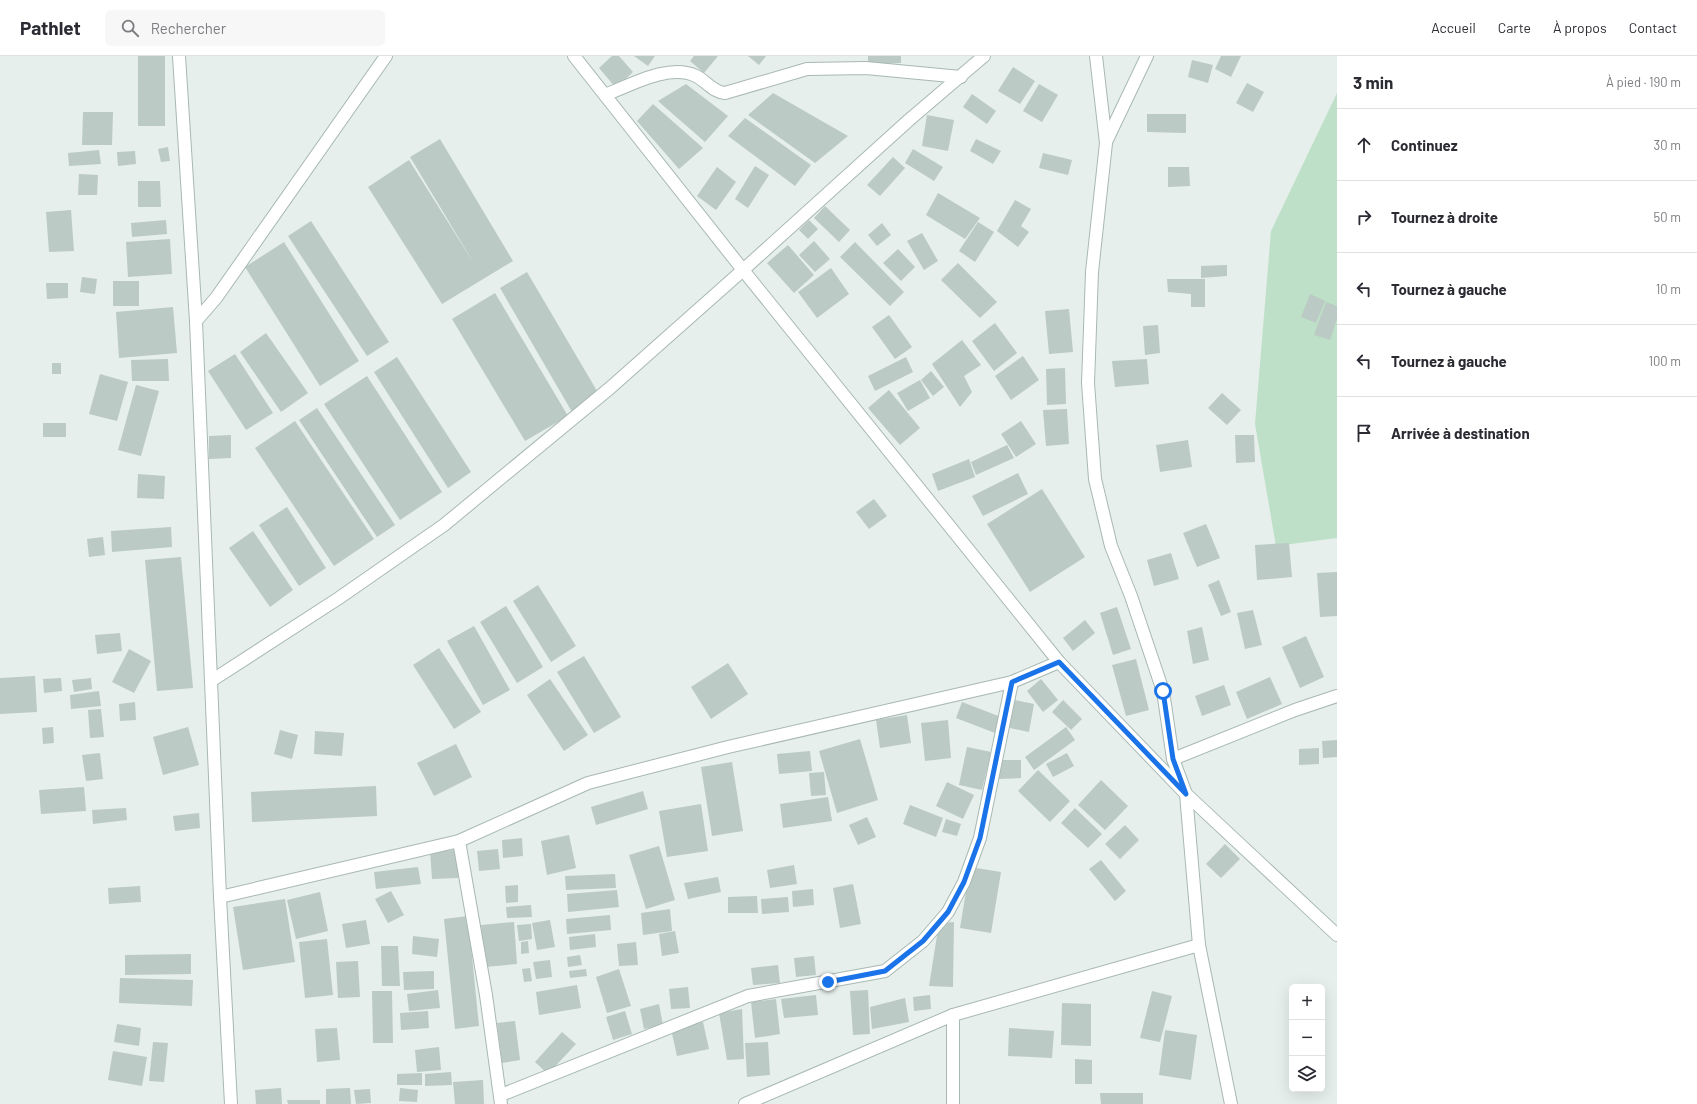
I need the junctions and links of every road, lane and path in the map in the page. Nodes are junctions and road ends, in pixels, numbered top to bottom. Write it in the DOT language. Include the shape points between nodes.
graph roads {
  1 [pos="179,56"];
  2 [pos="386,56"];
  3 [pos="574,56"];
  4 [pos="984,56"];
  5 [pos="1096,56"];
  6 [pos="1147,56"];
  7 [pos="961,77"];
  8 [pos="605,96"];
  9 [pos="1106,143"];
  10 [pos="743,270"];
  11 [pos="196,321"];
  12 [pos="1059,662"];
  13 [pos="211,681"];
  14 [pos="1012,682"];
  15 [pos="1337,696"];
  16 [pos="1173,759"];
  17 [pos="1186,794"];
  18 [pos="459,841"];
  19 [pos="220,897"];
  20 [pos="1337,935"];
  21 [pos="1199,945"];
  22 [pos="954,1015"];
  23 [pos="501,1099"];
  24 [pos="231,1104"];
  25 [pos="745,1104"];
  26 [pos="953,1104"];
  27 [pos="1232,1104"];
  1 -- 11 [label="street"];
  2 -- 11 [label="street" via="216,298"];
  3 -- 8 [label="street"];
  4 -- 7 [label="street"];
  5 -- 9 [label="street"];
  6 -- 9 [label="street"];
  7 -- 8 [label="street" via="866,68 807,69 725,93 719,92 696,76 679,72 664,73"];
  7 -- 10 [label="street" via="909,120"];
  8 -- 10 [label="street"];
  9 -- 16 [label="street" via="1092,280 1088,383 1095,479 1111,546 1163,691"];
  10 -- 12 [label="street"];
  10 -- 13 [label="street" via="610,388 444,525 339,598"];
  11 -- 13 [label="street"];
  12 -- 14 [label="street"];
  12 -- 17 [label="street"];
  13 -- 19 [label="street"];
  14 -- 18 [label="street" via="728,747 588,783"];
  14 -- 23 [label="street" via="980,838 964,882 948,912 923,941 885,971 748,996"];
  15 -- 16 [label="street"];
  16 -- 17 [label="street"];
  17 -- 20 [label="street"];
  17 -- 21 [label="street"];
  18 -- 19 [label="street"];
  18 -- 23 [label="street"];
  19 -- 24 [label="street"];
  21 -- 22 [label="street"];
  21 -- 27 [label="street"];
  22 -- 25 [label="street"];
  22 -- 26 [label="street"];
}
